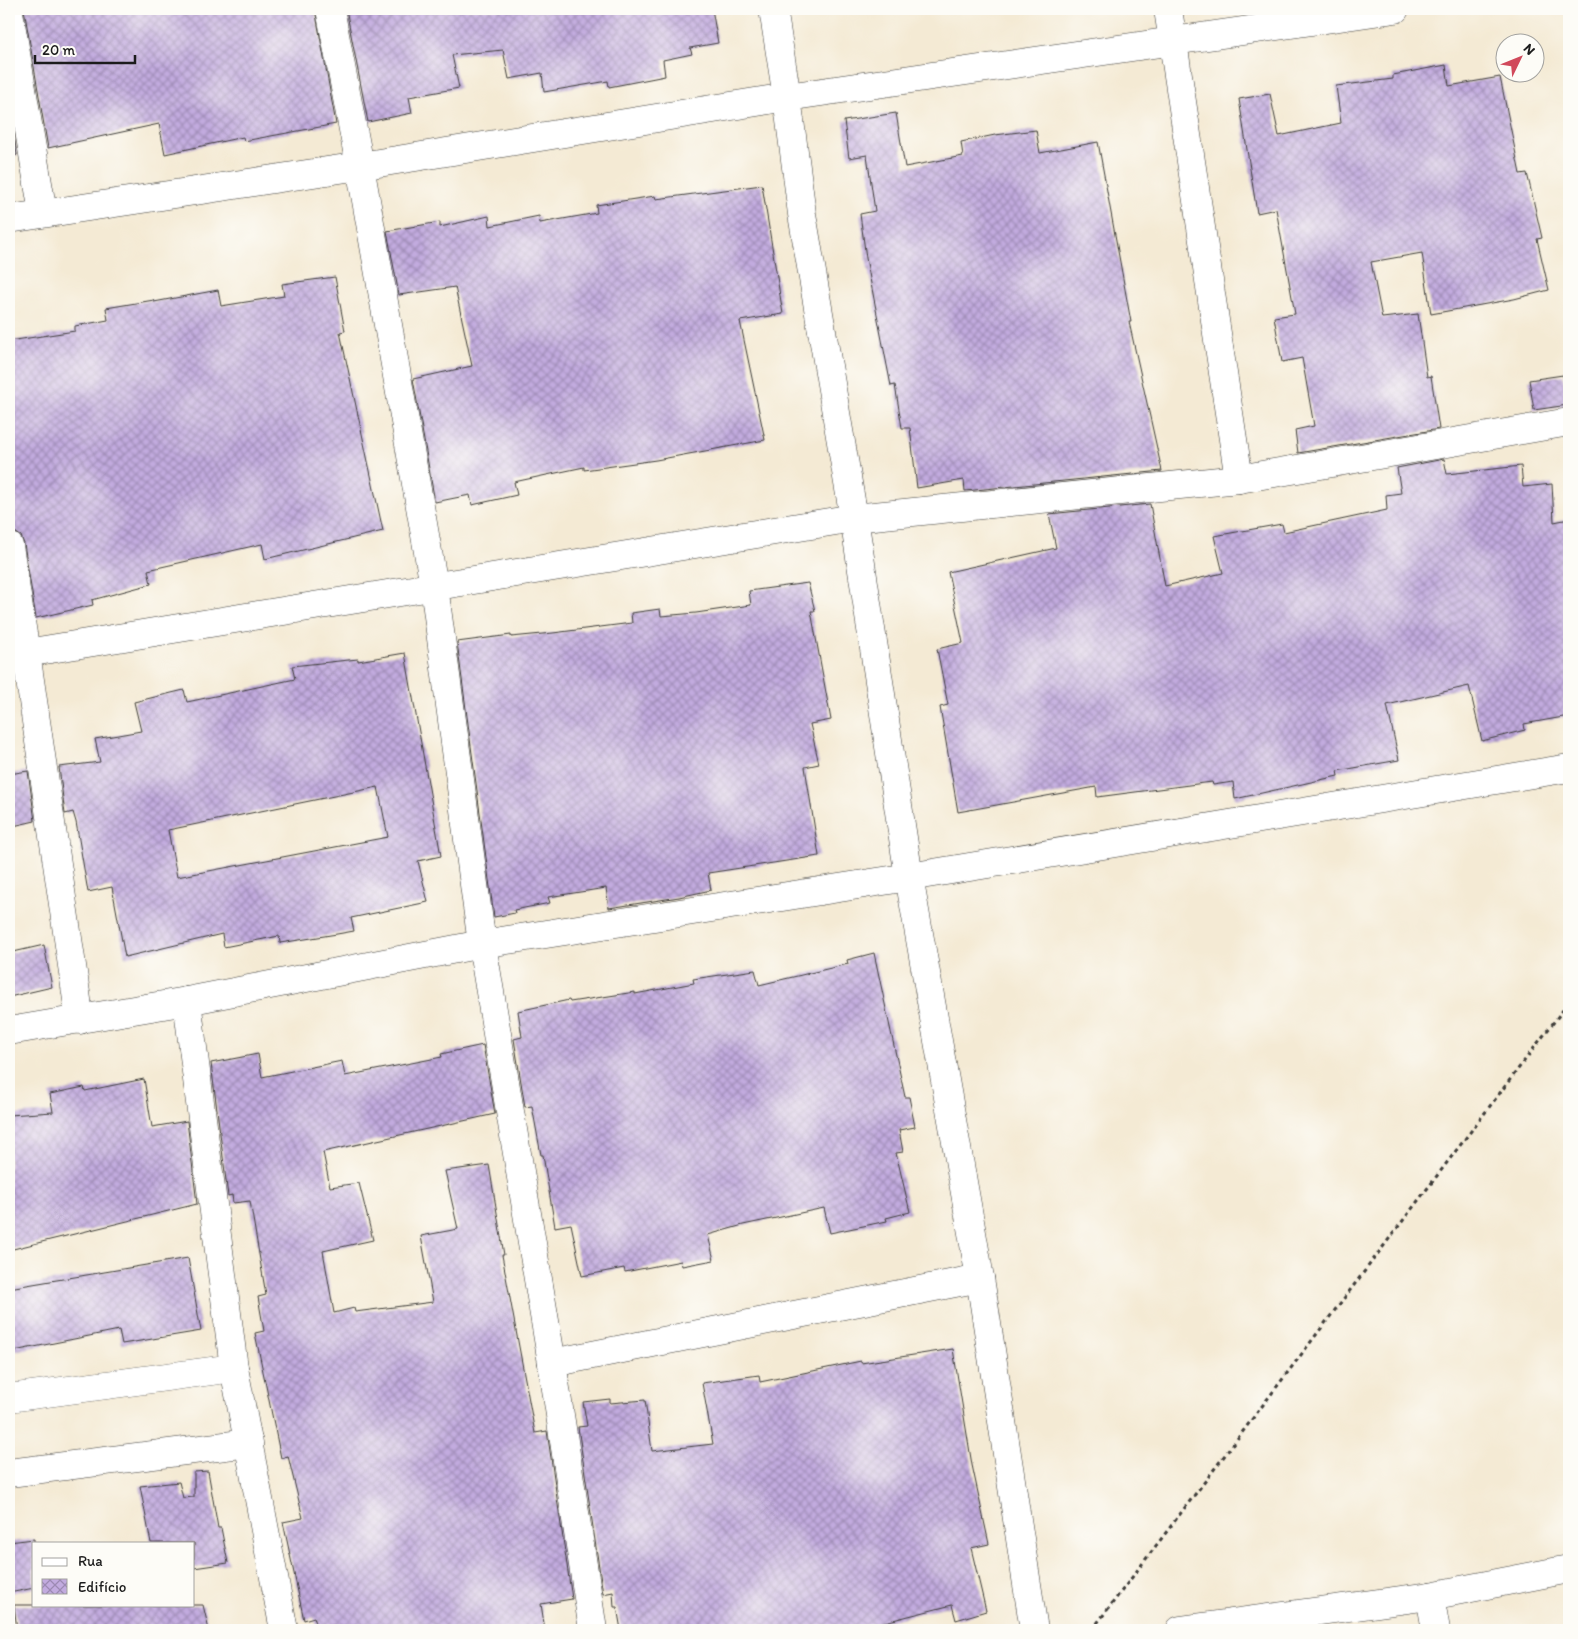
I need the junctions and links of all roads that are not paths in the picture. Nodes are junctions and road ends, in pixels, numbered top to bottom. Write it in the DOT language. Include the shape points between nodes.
graph roads {
  1 [pos="330,9"];
  2 [pos="773,9"];
  3 [pos="1168,9"];
  4 [pos="1395,9"];
  5 [pos="9,12"];
  6 [pos="1173,42"];
  7 [pos="787,97"];
  8 [pos="360,166"];
  9 [pos="44,213"];
  10 [pos="9,219"];
  11 [pos="1569,422"];
  12 [pos="1239,479"];
  13 [pos="854,518"];
  14 [pos="9,546"];
  15 [pos="434,586"];
  16 [pos="26,653"];
  17 [pos="1569,768"];
  18 [pos="909,877"];
  19 [pos="482,944"];
  20 [pos="187,1001"];
  21 [pos="80,1020"];
  22 [pos="9,1031"];
  23 [pos="980,1278"];
  24 [pos="552,1363"];
  25 [pos="234,1368"];
  26 [pos="9,1398"];
  27 [pos="249,1443"];
  28 [pos="9,1473"];
  29 [pos="1569,1569"];
  30 [pos="1430,1596"];
  31 [pos="284,1630"];
  32 [pos="593,1630"];
  33 [pos="1034,1630"];
  34 [pos="1180,1630"];
  35 [pos="1436,1630"];
  1 -- 8 [label="street"];
  2 -- 7 [label="street"];
  3 -- 6 [label="street"];
  4 -- 6 [label="street"];
  5 -- 9 [label="street"];
  6 -- 7 [label="street"];
  6 -- 12 [label="street"];
  7 -- 8 [label="street"];
  7 -- 13 [label="street" via="802,214"];
  8 -- 9 [label="street"];
  8 -- 15 [label="street"];
  9 -- 10 [label="street"];
  11 -- 12 [label="street"];
  12 -- 13 [label="street"];
  13 -- 15 [label="street"];
  13 -- 18 [label="street"];
  14 -- 16 [label="street"];
  15 -- 16 [label="street"];
  15 -- 19 [label="street"];
  16 -- 21 [label="street"];
  17 -- 18 [label="street"];
  18 -- 19 [label="street"];
  18 -- 23 [label="street"];
  19 -- 20 [label="street"];
  19 -- 24 [label="street"];
  20 -- 21 [label="street"];
  20 -- 25 [label="street"];
  21 -- 22 [label="street"];
  23 -- 24 [label="street"];
  23 -- 33 [label="street"];
  24 -- 32 [label="street"];
  25 -- 26 [label="street"];
  25 -- 27 [label="street"];
  27 -- 28 [label="street"];
  27 -- 31 [label="street"];
  29 -- 30 [label="street"];
  30 -- 34 [label="street"];
  30 -- 35 [label="street"];
}
